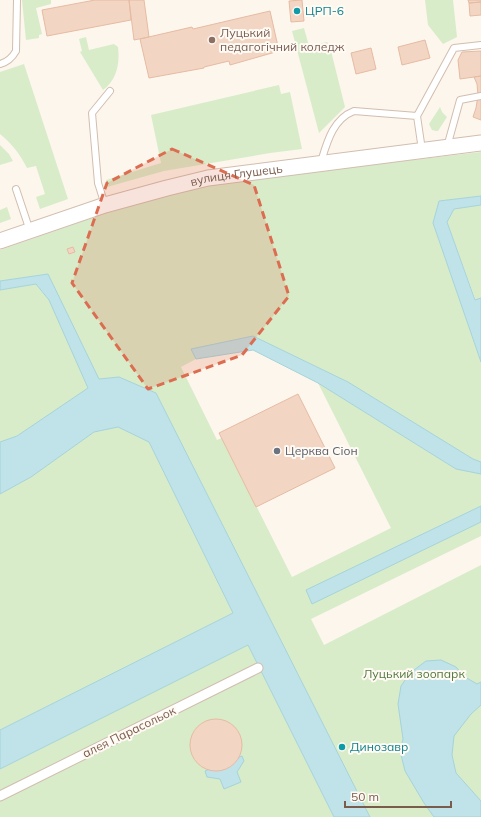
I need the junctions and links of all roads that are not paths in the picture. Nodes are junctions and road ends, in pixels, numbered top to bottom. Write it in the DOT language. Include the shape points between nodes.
graph roads {
  1 [pos="17,0"];
  2 [pos="481,45"];
  3 [pos="0,64"];
  4 [pos="110,91"];
  5 [pos="481,96"];
  6 [pos="417,116"];
  7 [pos="481,142"];
  8 [pos="447,147"];
  9 [pos="422,150"];
  10 [pos="321,162"];
  11 [pos="16,189"];
  12 [pos="105,205"];
  13 [pos="30,231"];
  14 [pos="0,241"];
  15 [pos="258,668"];
  16 [pos="0,796"];
  1 -- 3 [label="lane" via="16,51 13,57"];
  2 -- 6 [label="lane" via="454,48"];
  4 -- 12 [label="lane" via="92,113 98,183"];
  5 -- 8 [label="lane" via="460,100"];
  6 -- 9 [label="lane"];
  6 -- 10 [label="lane" via="354,111 347,114 332,132"];
  7 -- 8 [label="street, вулиця Глушець"];
  8 -- 9 [label="street, вулиця Глушець"];
  9 -- 10 [label="street, вулиця Глушець"];
  10 -- 12 [label="street, вулиця Глушець" via="208,178"];
  11 -- 13 [label="lane"];
  12 -- 13 [label="street, вулиця Глушець"];
  13 -- 14 [label="street, вулиця Глушець"];
  15 -- 16 [label="street, алея Парасольок"];
}
